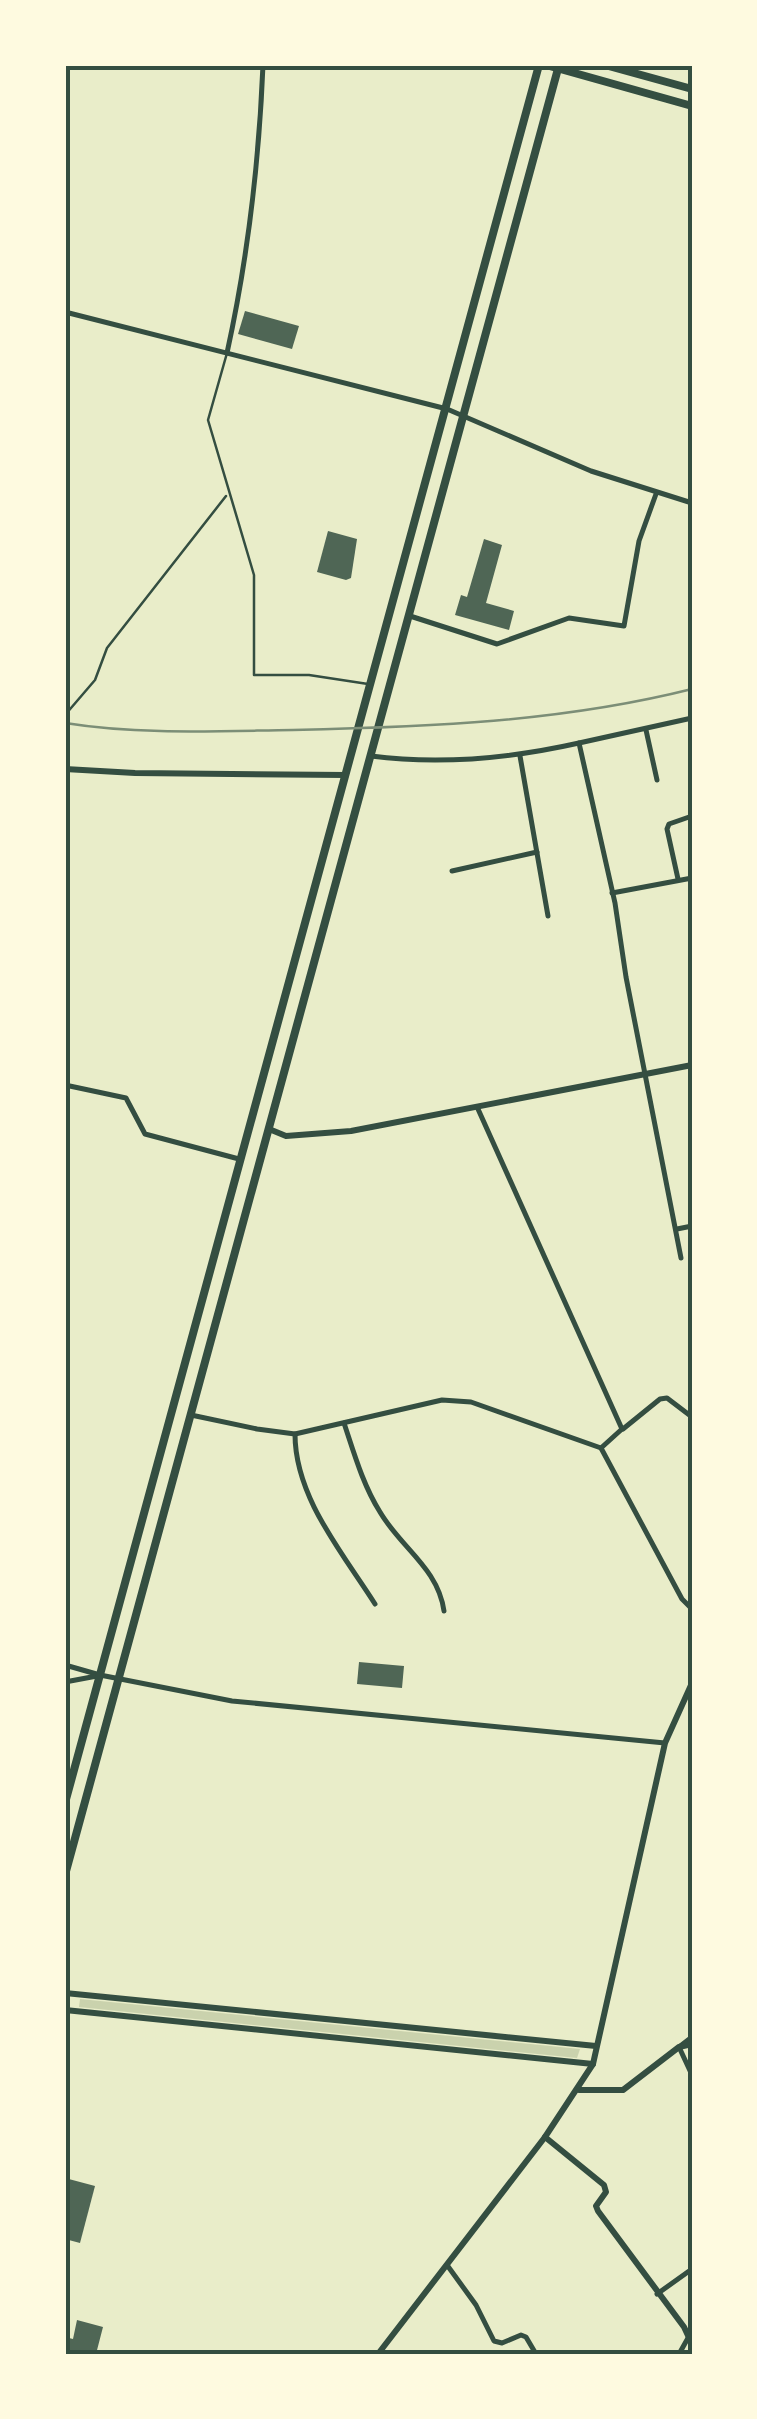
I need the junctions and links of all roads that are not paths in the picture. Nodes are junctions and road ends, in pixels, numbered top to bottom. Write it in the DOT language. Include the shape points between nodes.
graph roads {
  1 [pos="263,65"];
  2 [pos="543,65"];
  3 [pos="605,65"];
  4 [pos="559,67"];
  5 [pos="692,89"];
  6 [pos="692,106"];
  7 [pos="65,312"];
  8 [pos="227,353"];
  9 [pos="447,409"];
  10 [pos="464,416"];
  11 [pos="228,494"];
  12 [pos="656,494"];
  13 [pos="692,503"];
  14 [pos="410,616"];
  15 [pos="370,685"];
  16 [pos="65,715"];
  17 [pos="692,718"];
  18 [pos="646,730"];
  19 [pos="579,743"];
  20 [pos="372,756"];
  21 [pos="520,756"];
  22 [pos="65,769"];
  23 [pos="346,774"];
  24 [pos="657,780"];
  25 [pos="692,816"];
  26 [pos="537,852"];
  27 [pos="452,871"];
  28 [pos="692,878"];
  29 [pos="678,879"];
  30 [pos="612,893"];
  31 [pos="548,916"];
  32 [pos="284,998"];
  33 [pos="304,1003"];
  34 [pos="692,1065"];
  35 [pos="647,1073"];
  36 [pos="65,1084"];
  37 [pos="478,1108"];
  38 [pos="248,1124"];
  39 [pos="270,1129"];
  40 [pos="239,1159"];
  41 [pos="692,1226"];
  42 [pos="677,1229"];
  43 [pos="681,1258"];
  44 [pos="191,1339"];
  45 [pos="210,1344"];
  46 [pos="191,1414"];
  47 [pos="692,1418"];
  48 [pos="344,1422"];
  49 [pos="622,1429"];
  50 [pos="295,1434"];
  51 [pos="601,1448"];
  52 [pos="136,1537"];
  53 [pos="156,1543"];
  54 [pos="128,1566"];
  55 [pos="148,1571"];
  56 [pos="375,1604"];
  57 [pos="692,1609"];
  58 [pos="444,1611"];
  59 [pos="65,1664"];
  60 [pos="100,1675"];
  61 [pos="118,1679"];
  62 [pos="65,1682"];
  63 [pos="692,1683"];
  64 [pos="666,1743"];
  65 [pos="65,1804"];
  66 [pos="65,1875"];
  67 [pos="65,1993"];
  68 [pos="65,2010"];
  69 [pos="692,2037"];
  70 [pos="692,2044"];
  71 [pos="596,2046"];
  72 [pos="679,2046"];
  73 [pos="593,2064"];
  74 [pos="692,2075"];
  75 [pos="579,2090"];
  76 [pos="545,2137"];
  77 [pos="447,2265"];
  78 [pos="692,2269"];
  79 [pos="658,2294"];
  80 [pos="692,2322"];
  81 [pos="684,2327"];
  82 [pos="690,2341"];
  83 [pos="380,2353"];
  84 [pos="536,2354"];
  85 [pos="679,2354"];
  1 -- 8 [label="street" via="259,159"];
  2 -- 4 [label="main road"];
  2 -- 9 [label="main road"];
  3 -- 5 [label="main road"];
  4 -- 6 [label="main road"];
  4 -- 10 [label="main road"];
  7 -- 8 [label="street"];
  8 -- 9 [label="street"];
  8 -- 11 [label="lane" via="208,420"];
  9 -- 10 [label="street"];
  9 -- 15 [label="main road"];
  10 -- 12 [label="street"];
  10 -- 14 [label="main road"];
  11 -- 15 [label="lane" via="254,574 254,675 309,674"];
  11 -- 16 [label="lane" via="107,648 95,680"];
  12 -- 13 [label="street"];
  12 -- 14 [label="street" via="639,541 624,626 569,618 497,644"];
  14 -- 20 [label="main road"];
  15 -- 23 [label="main road"];
  17 -- 18 [label="street"];
  18 -- 19 [label="street"];
  18 -- 24 [label="street"];
  19 -- 21 [label="street"];
  19 -- 30 [label="street"];
  20 -- 21 [label="street"];
  20 -- 33 [label="main road"];
  21 -- 26 [label="street"];
  22 -- 23 [label="main road"];
  23 -- 32 [label="main road"];
  25 -- 29 [label="street" via="669,824"];
  26 -- 27 [label="street"];
  26 -- 31 [label="street"];
  28 -- 29 [label="street"];
  29 -- 30 [label="street"];
  30 -- 35 [label="street"];
  32 -- 33 [label="main road"];
  32 -- 38 [label="main road"];
  33 -- 39 [label="main road"];
  34 -- 35 [label="main road"];
  35 -- 37 [label="main road"];
  35 -- 42 [label="street"];
  36 -- 40 [label="street" via="126,1098 145,1134"];
  37 -- 39 [label="main road" via="351,1131 286,1136"];
  37 -- 49 [label="street"];
  38 -- 39 [label="main road"];
  38 -- 40 [label="main road"];
  39 -- 45 [label="main road"];
  40 -- 44 [label="main road"];
  41 -- 42 [label="street"];
  42 -- 43 [label="street"];
  44 -- 45 [label="main road"];
  44 -- 52 [label="main road"];
  45 -- 46 [label="main road"];
  46 -- 50 [label="street"];
  46 -- 53 [label="main road"];
  47 -- 49 [label="street" via="660,1398"];
  48 -- 50 [label="street"];
  48 -- 51 [label="street" via="442,1400 471,1402"];
  48 -- 58 [label="street" via="381,1515 441,1590"];
  49 -- 51 [label="street"];
  50 -- 56 [label="street" via="295,1462 312,1501"];
  51 -- 57 [label="street"];
  52 -- 53 [label="main road"];
  52 -- 54 [label="main road"];
  53 -- 55 [label="main road"];
  54 -- 55 [label="main road"];
  54 -- 60 [label="main road"];
  55 -- 61 [label="main road"];
  59 -- 60 [label="street"];
  60 -- 61 [label="street"];
  60 -- 62 [label="street"];
  60 -- 65 [label="main road"];
  61 -- 64 [label="street" via="232,1701"];
  61 -- 66 [label="main road"];
  63 -- 64 [label="main road"];
  64 -- 71 [label="main road"];
  67 -- 71 [label="main road"];
  68 -- 73 [label="main road"];
  69 -- 72 [label="street"];
  70 -- 72 [label="main road"];
  71 -- 73 [label="main road"];
  72 -- 74 [label="street"];
  72 -- 75 [label="main road" via="622,2090"];
  73 -- 75 [label="main road"];
  75 -- 76 [label="main road"];
  76 -- 77 [label="main road"];
  76 -- 79 [label="main road" via="604,2185 598,2211"];
  77 -- 83 [label="main road"];
  77 -- 84 [label="street" via="494,2341 520,2335"];
  78 -- 79 [label="street"];
  79 -- 81 [label="main road"];
  80 -- 81 [label="street"];
  81 -- 82 [label="main road"];
  82 -- 85 [label="street"];
}
